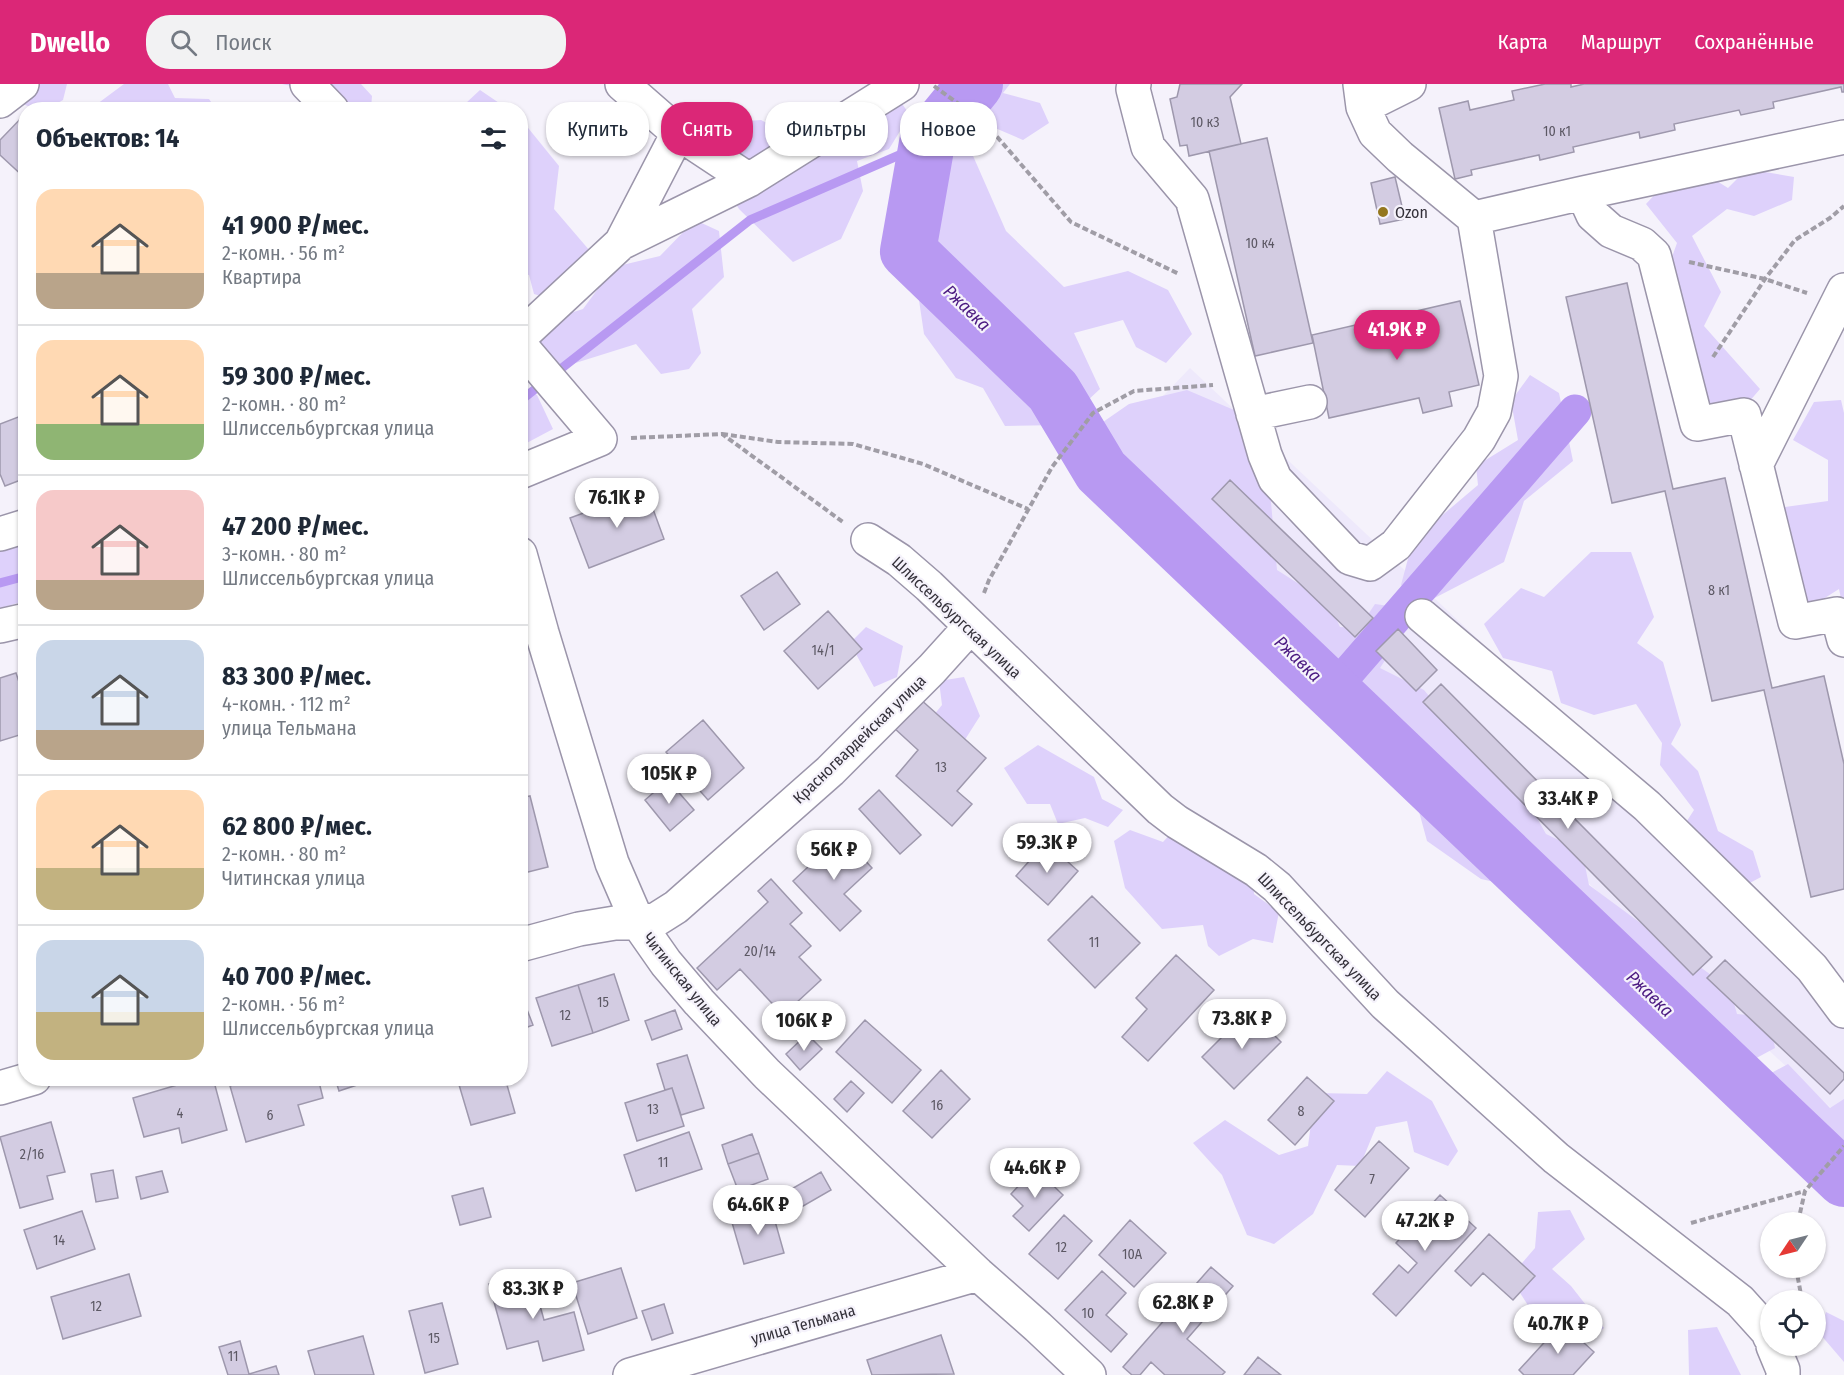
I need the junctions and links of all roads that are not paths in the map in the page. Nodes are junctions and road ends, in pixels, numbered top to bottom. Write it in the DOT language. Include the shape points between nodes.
graph roads {
  1 [pos="22,84"];
  2 [pos="307,84"];
  3 [pos="622,84"];
  4 [pos="902,84"];
  5 [pos="1134,84"];
  6 [pos="1409,84"];
  7 [pos="1361,96"];
  8 [pos="0,101"];
  9 [pos="324,102"];
  10 [pos="661,118"];
  11 [pos="1844,137"];
  12 [pos="666,156"];
  13 [pos="713,156"];
  14 [pos="749,180"];
  15 [pos="1583,193"];
  16 [pos="1474,218"];
  17 [pos="621,243"];
  18 [pos="1841,297"];
  19 [pos="528,340"];
  20 [pos="528,345"];
  21 [pos="1310,402"];
  22 [pos="1253,414"];
  23 [pos="1756,465"];
  24 [pos="528,469"];
  25 [pos="18,528"];
  26 [pos="0,534"];
  27 [pos="868,540"];
  28 [pos="528,583"];
  29 [pos="1422,616"];
  30 [pos="18,622"];
  31 [pos="0,626"];
  32 [pos="970,627"];
  33 [pos="1844,640"];
  34 [pos="638,923"];
  35 [pos="528,943"];
  36 [pos="1844,1011"];
  37 [pos="18,1083"];
  38 [pos="0,1088"];
  39 [pos="978,1274"];
  40 [pos="1760,1323"];
  41 [pos="1777,1356"];
  42 [pos="630,1375"];
  43 [pos="1089,1375"];
  44 [pos="1783,1375"];
  1 -- 8 [label="street"];
  2 -- 9 [label="street"];
  3 -- 10 [label="street"];
  4 -- 14 [label="street"];
  5 -- 22 [label="street" via="1148,147 1192,199"];
  6 -- 7 [label="street"];
  7 -- 16 [label="street" via="1375,133"];
  11 -- 15 [label="street"];
  12 -- 17 [label="street"];
  13 -- 14 [label="street"];
  14 -- 17 [label="street"];
  15 -- 16 [label="street"];
  15 -- 23 [label="street" via="1593,215 1611,231 1642,244 1654,255 1697,424 1744,415"];
  16 -- 22 [label="street" via="1501,376 1494,412 1479,439 1396,545 1370,564 1350,558 1275,479"];
  17 -- 19 [label="street"];
  18 -- 23 [label="street"];
  20 -- 24 [label="street" via="600,439"];
  21 -- 22 [label="street"];
  23 -- 33 [label="street" via="1795,622 1837,615"];
  25 -- 26 [label="street"];
  27 -- 32 [label="street, Шлиссельбургская улица" via="899,560"];
  28 -- 34 [label="street, Читинская улица" via="612,862"];
  29 -- 36 [label="street" via="1647,806 1812,968"];
  30 -- 31 [label="street"];
  32 -- 34 [label="street, Красногвардейская улица" via="821,778 676,907"];
  32 -- 40 [label="street, Шлиссельбургская улица" via="1160,809 1276,887 1385,1004 1556,1158 1740,1301"];
  34 -- 35 [label="street, Красногвардейская улица" via="579,929"];
  34 -- 39 [label="street, Читинская улица" via="699,1002 767,1074"];
  37 -- 38 [label="street"];
  39 -- 42 [label="street, улица Тельмана"];
  39 -- 43 [label="street, Читинская улица"];
  41 -- 44 [label="street"];
}
